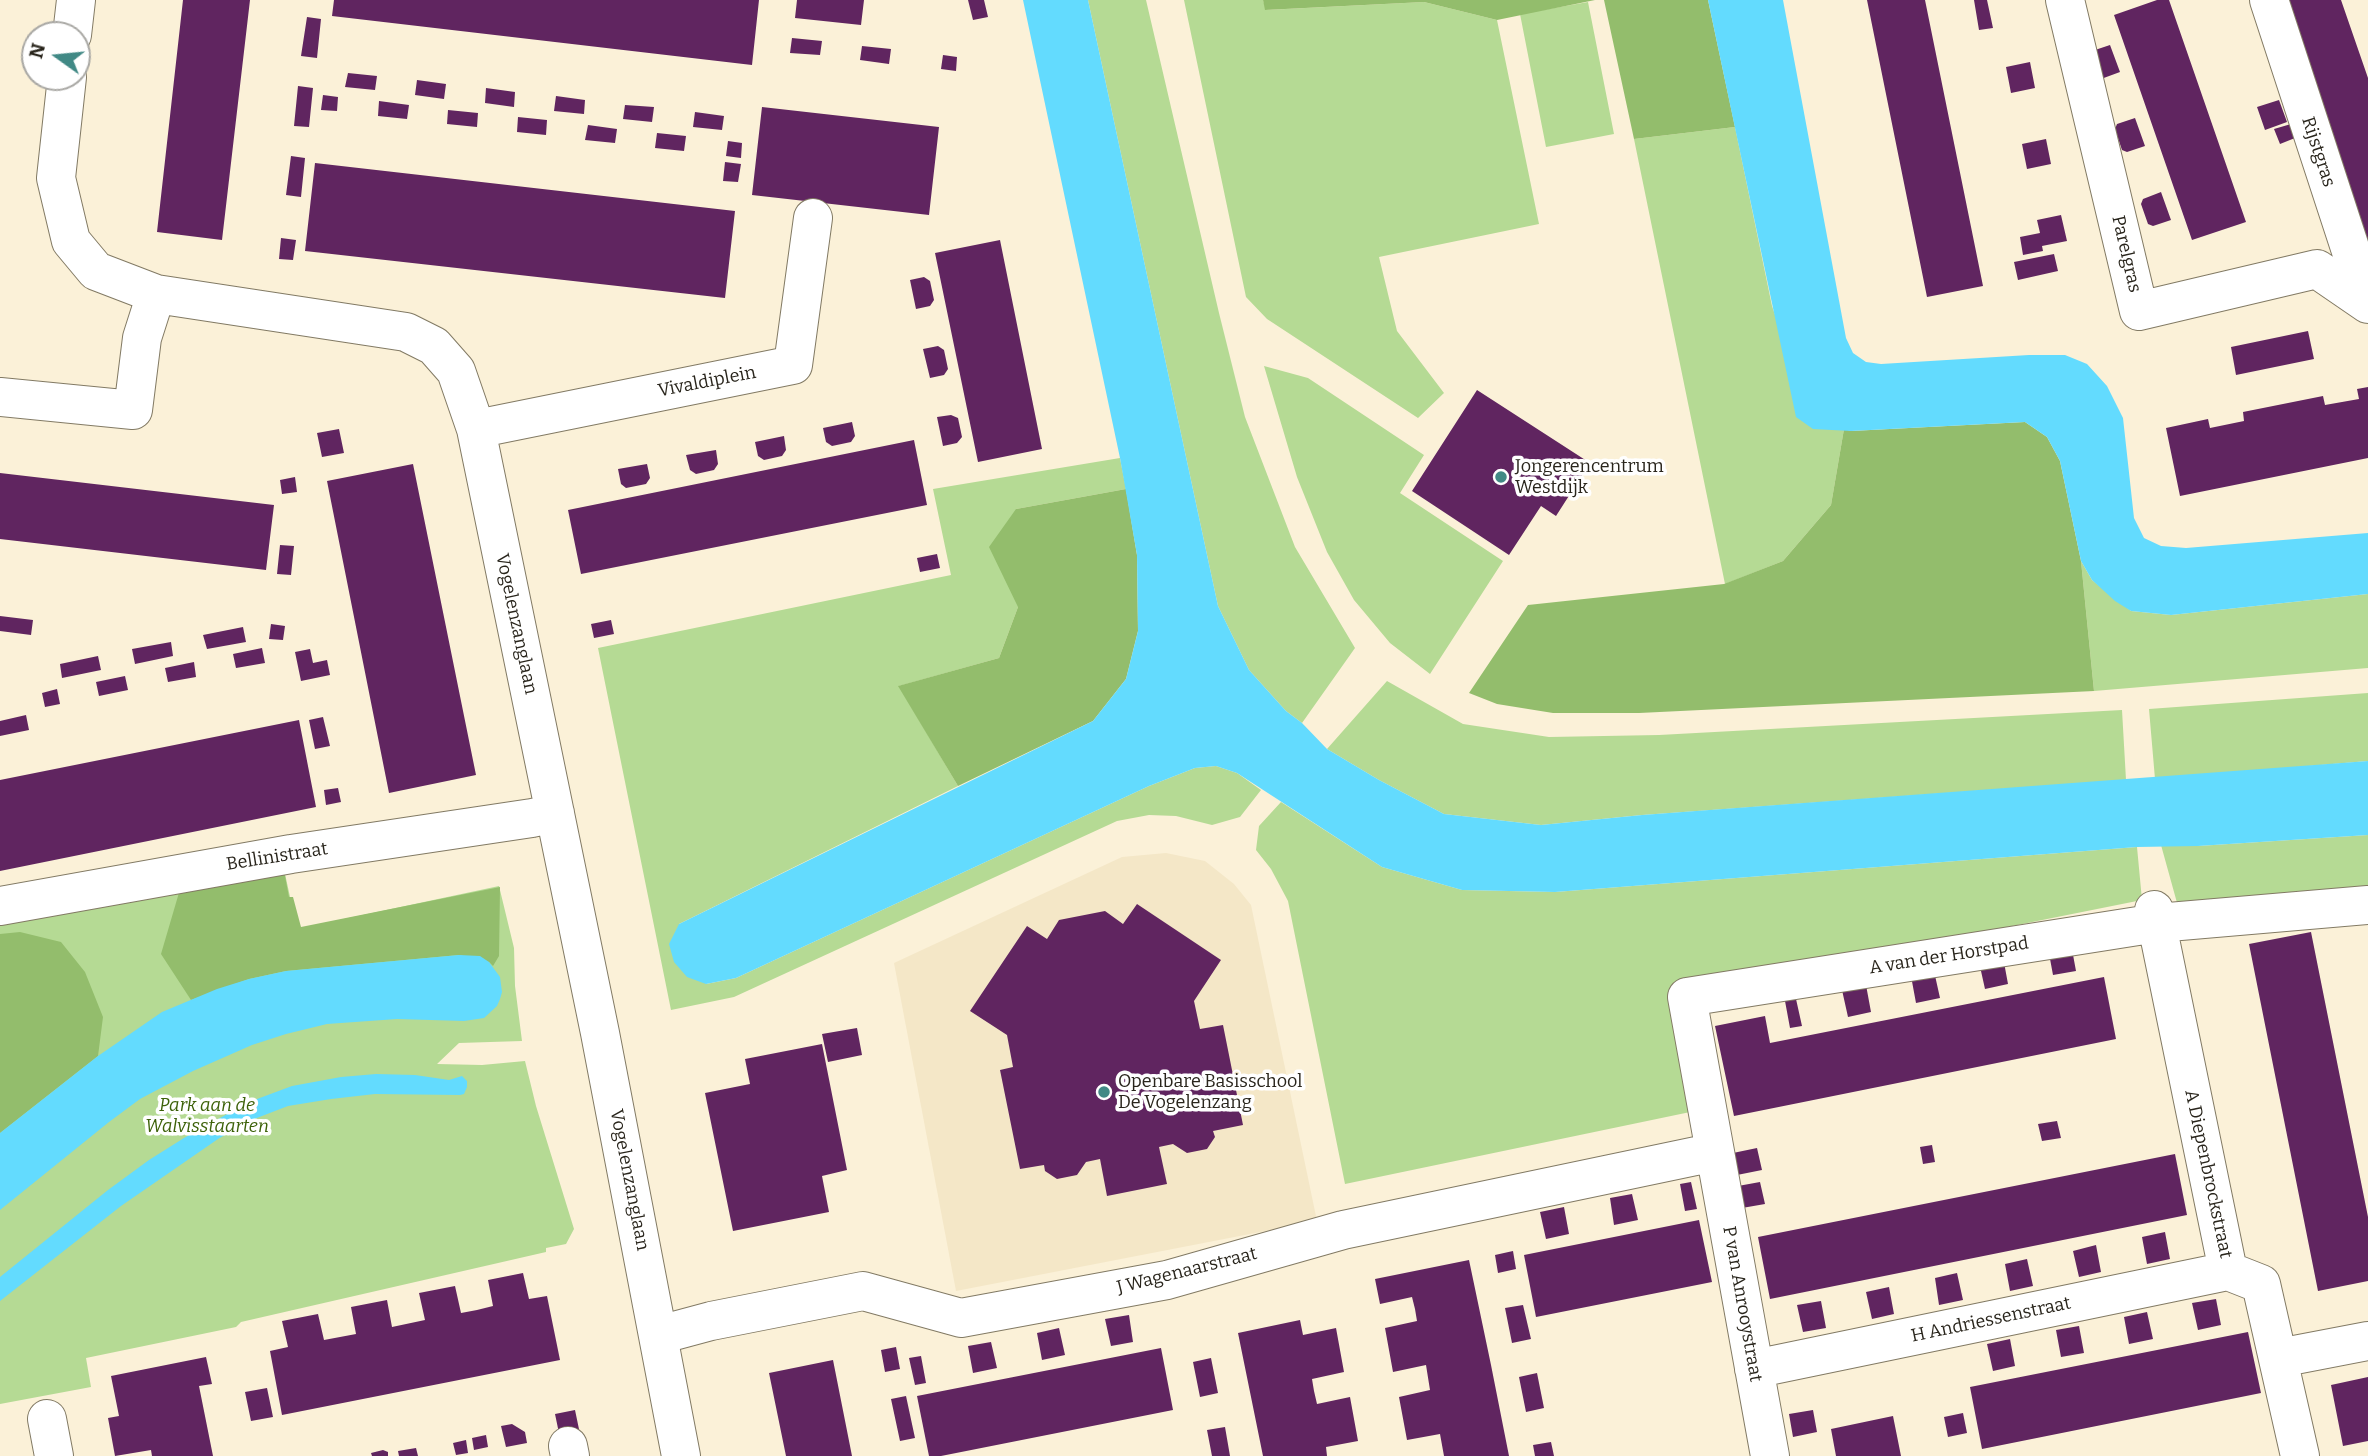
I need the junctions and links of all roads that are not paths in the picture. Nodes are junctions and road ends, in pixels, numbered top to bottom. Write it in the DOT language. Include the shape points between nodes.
graph roads {
  1 [pos="76,0"];
  2 [pos="2066,0"];
  3 [pos="2269,0"];
  4 [pos="74,21"];
  5 [pos="65,91"];
  6 [pos="813,218"];
  7 [pos="156,294"];
  8 [pos="2368,304"];
  9 [pos="0,397"];
  10 [pos="476,429"];
  11 [pos="555,813"];
  12 [pos="2368,905"];
  13 [pos="0,906"];
  14 [pos="2156,917"];
  15 [pos="1714,1152"];
  16 [pos="2228,1271"];
  17 [pos="659,1335"];
  18 [pos="2368,1341"];
  19 [pos="2279,1358"];
  20 [pos="1754,1369"];
  21 [pos="47,1419"];
  22 [pos="54,1456"];
  23 [pos="681,1456"];
  24 [pos="1770,1456"];
  25 [pos="2300,1456"];
  1 -- 4 [label="street"];
  2 -- 8 [label="street, Parelgras" via="2139,311 2316,269"];
  3 -- 8 [label="street, Rijstgras"];
  5 -- 7 [label="street, Vogelenzanglaan" via="56,178 71,241 96,271"];
  6 -- 10 [label="street, Vivaldiplein" via="793,365"];
  7 -- 9 [label="street" via="142,338 133,410"];
  7 -- 10 [label="street, Vogelenzanglaan" via="406,332 434,346 456,371"];
  10 -- 11 [label="street, Vogelenzanglaan"];
  11 -- 13 [label="street, Bellinistraat"];
  11 -- 17 [label="street, Vogelenzanglaan"];
  12 -- 14 [label="street, A van der Horstpad"];
  14 -- 15 [label="street, A van der Horstpad" via="1687,997"];
  14 -- 16 [label="street, A Diepenbrockstraat"];
  15 -- 17 [label="street, J Wagenaarstraat" via="1343,1230 1167,1280 961,1318 863,1291"];
  15 -- 20 [label="street, P van Anrooystraat"];
  16 -- 19 [label="street, A Diepenbrockstraat" via="2261,1284"];
  16 -- 20 [label="street, H Andriessenstraat"];
  17 -- 23 [label="street, Vogelenzanglaan"];
  18 -- 19 [label="street"];
  19 -- 25 [label="street, A Diepenbrockstraat"];
  20 -- 24 [label="street, P van Anrooystraat"];
  21 -- 22 [label="street"];
}
